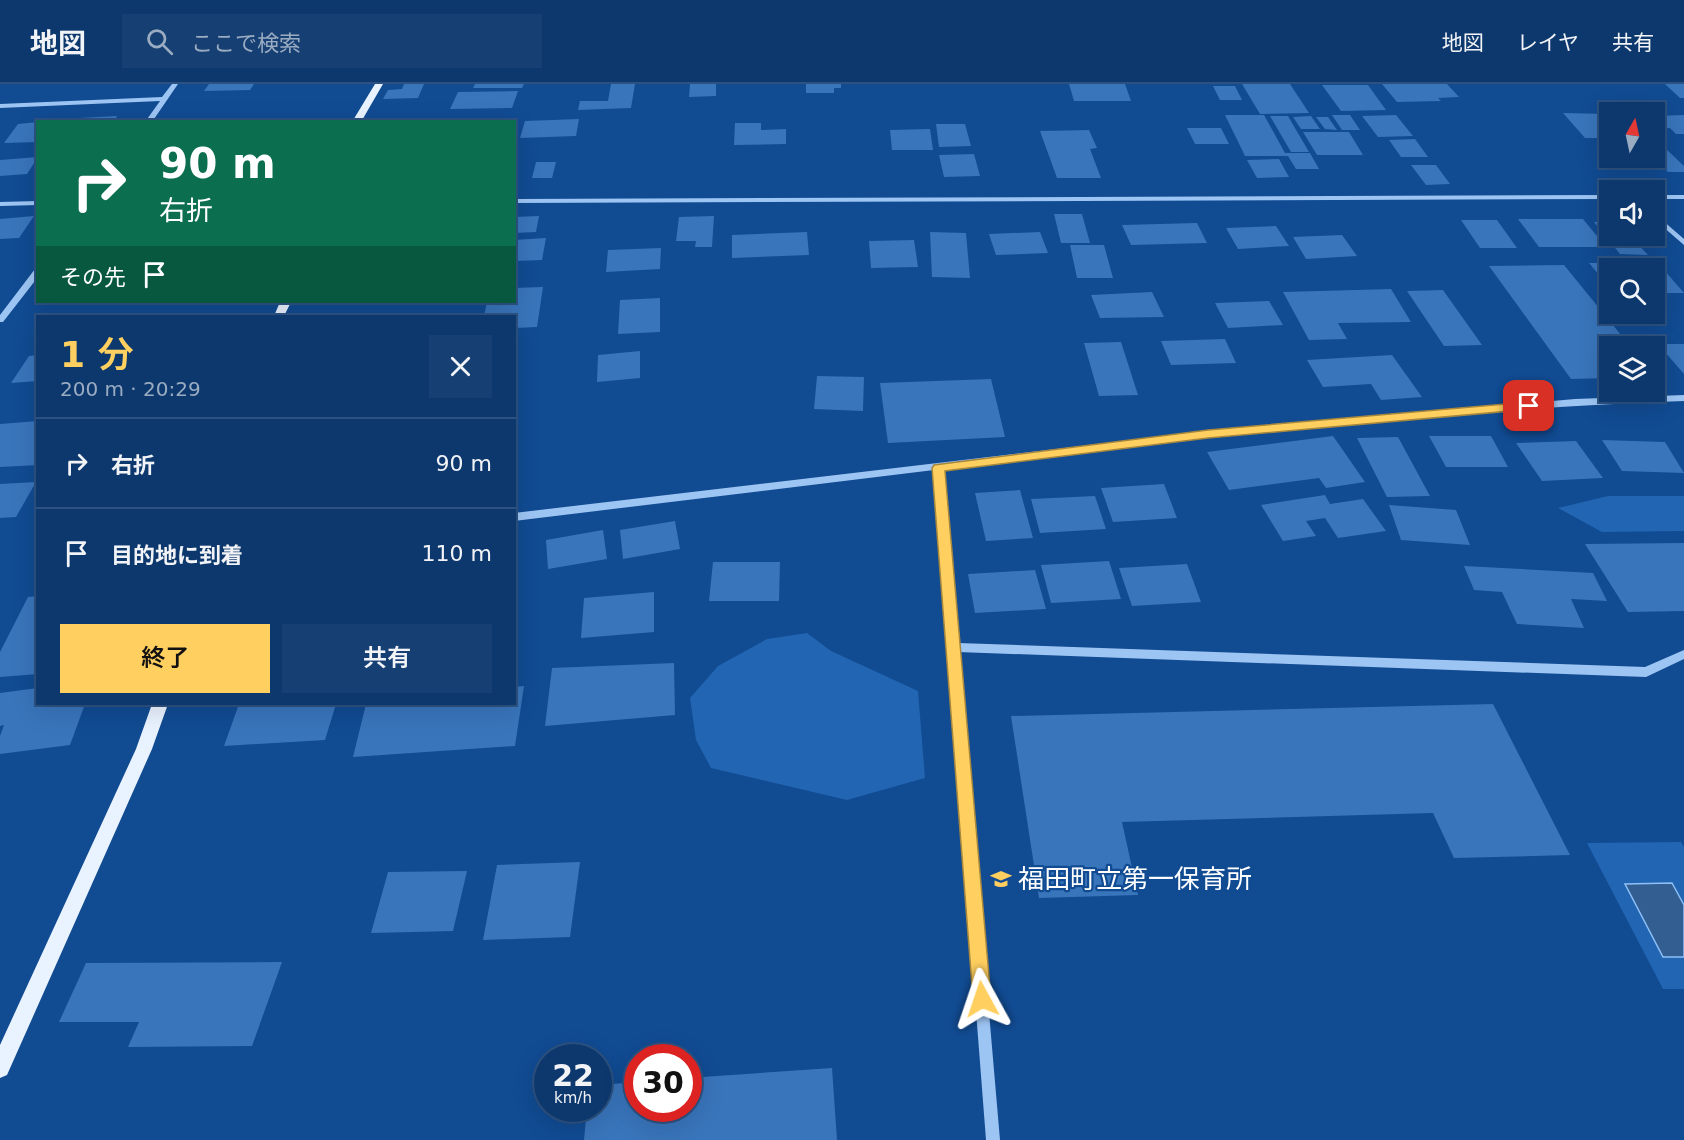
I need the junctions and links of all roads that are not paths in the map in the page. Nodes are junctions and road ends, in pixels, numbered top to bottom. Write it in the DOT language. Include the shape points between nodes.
graph roads {
  1 [pos="175,84"];
  2 [pos="379,84"];
  3 [pos="164,99"];
  4 [pos="0,106"];
  5 [pos="149,120"];
  6 [pos="357,120"];
  7 [pos="1599,197"];
  8 [pos="1665,197"];
  9 [pos="1684,197"];
  10 [pos="516,201"];
  11 [pos="36,203"];
  12 [pos="0,204"];
  13 [pos="1665,225"];
  14 [pos="1684,243"];
  15 [pos="36,274"];
  16 [pos="0,320"];
  17 [pos="1684,398"];
  18 [pos="938,468"];
  19 [pos="516,517"];
  20 [pos="953,647"];
  21 [pos="1684,654"];
  22 [pos="160,705"];
  23 [pos="0,1068"];
  24 [pos="993,1140"];
  1 -- 3 [label="street"];
  2 -- 6 [label="main road"];
  3 -- 4 [label="street"];
  3 -- 5 [label="street"];
  7 -- 10 [label="street"];
  8 -- 9 [label="street"];
  11 -- 12 [label="street"];
  13 -- 14 [label="street"];
  15 -- 16 [label="street"];
  17 -- 18 [label="street" via="1575,402 1208,434"];
  18 -- 19 [label="street"];
  18 -- 20 [label="street"];
  20 -- 21 [label="street" via="1646,672"];
  20 -- 24 [label="street"];
  22 -- 23 [label="main road" via="144,749"];
}
